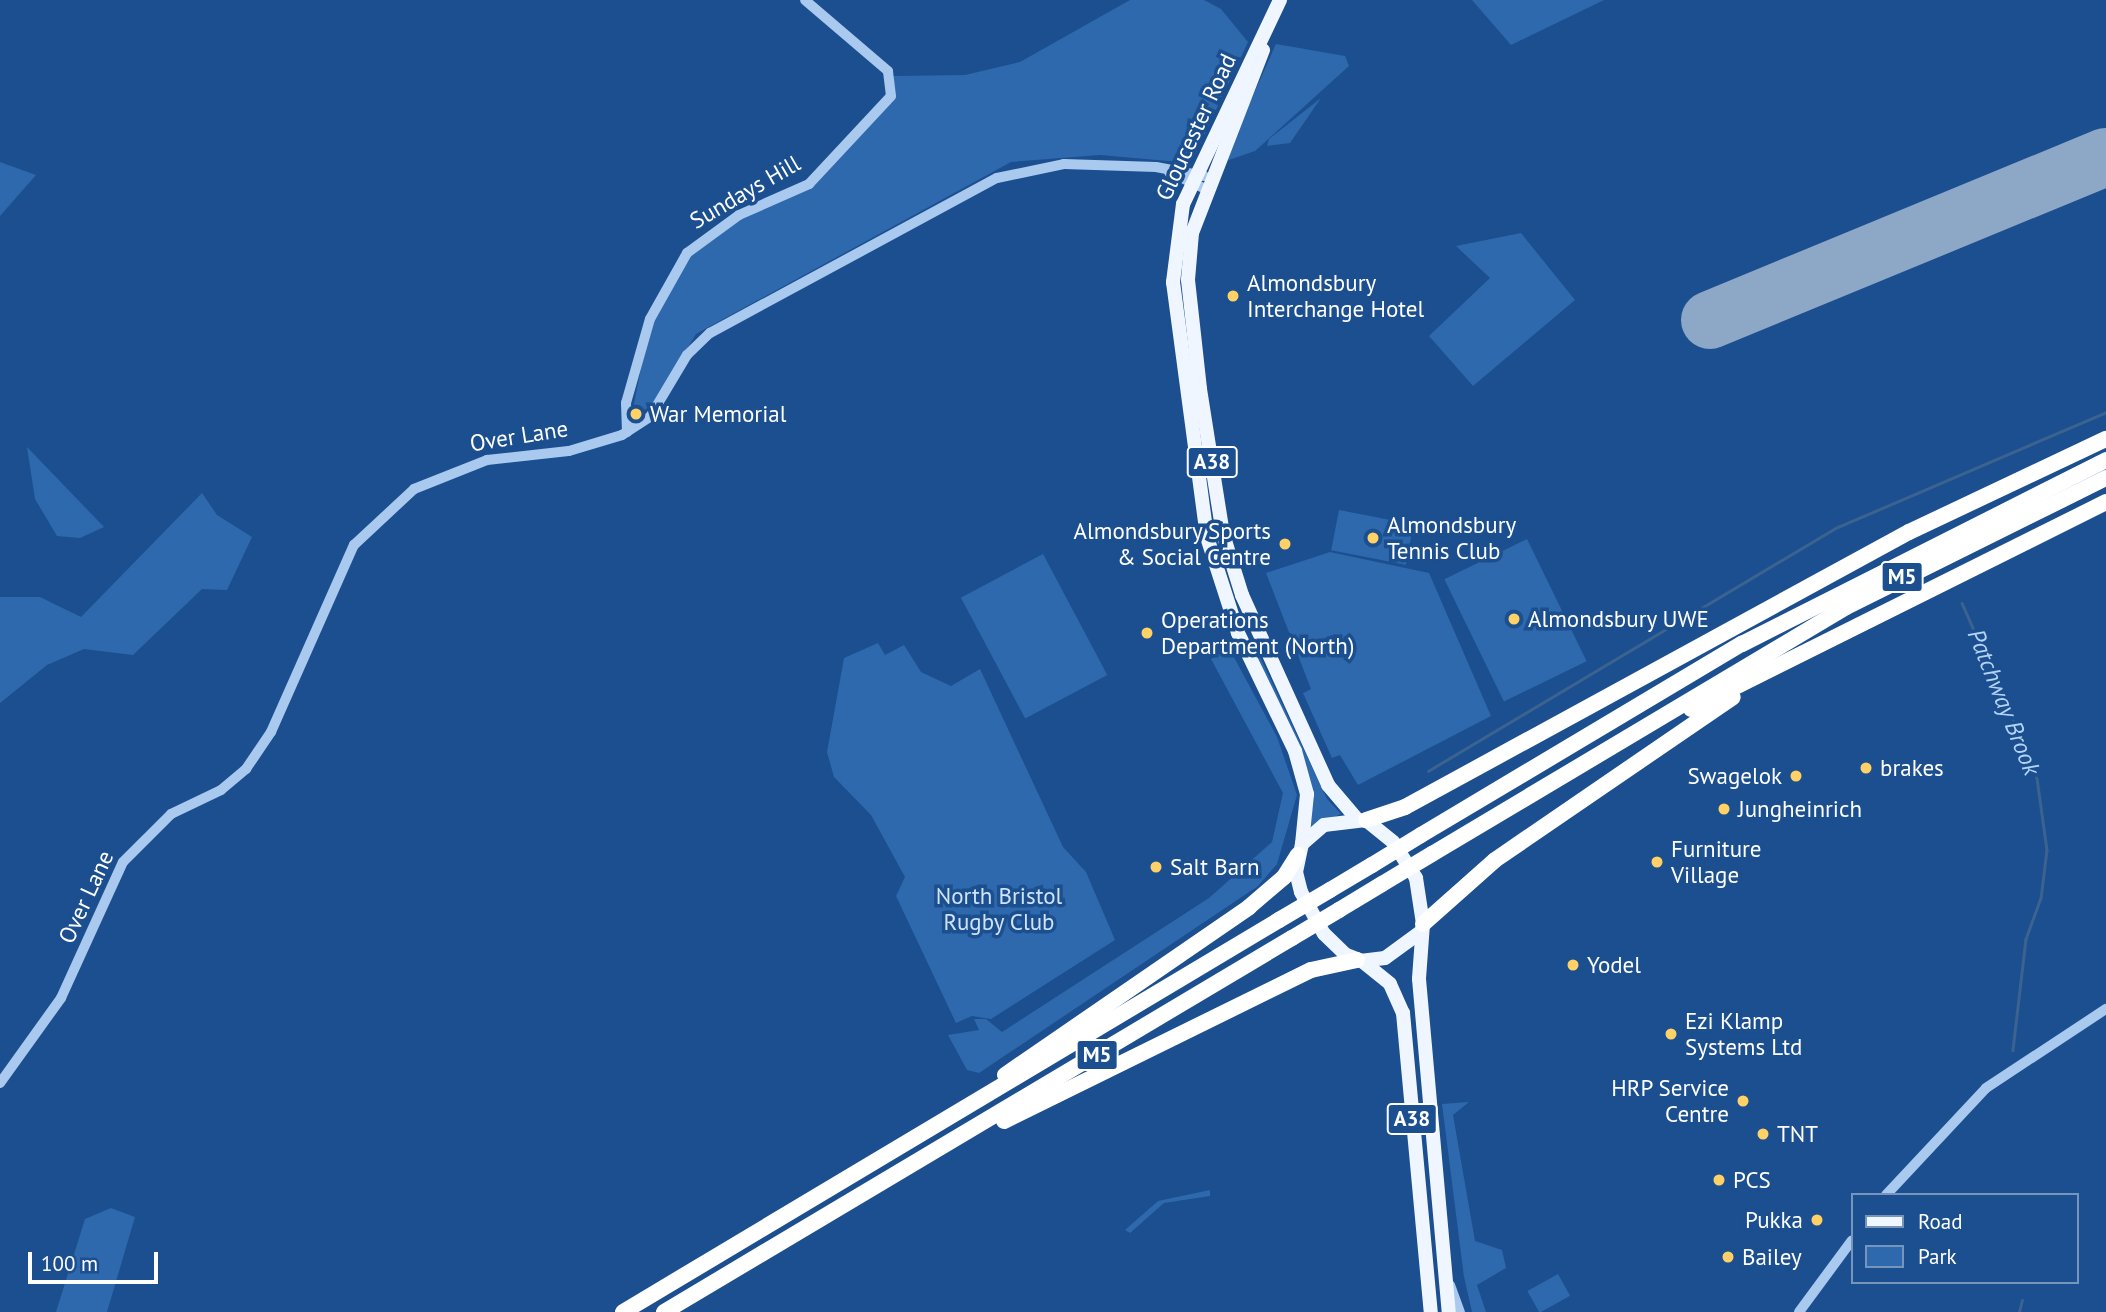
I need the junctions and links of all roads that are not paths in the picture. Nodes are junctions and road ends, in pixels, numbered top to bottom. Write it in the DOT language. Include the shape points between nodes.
graph roads {
  1 [pos="805,0"];
  2 [pos="1280,0"];
  3 [pos="1200,180"];
  4 [pos="627,432"];
  5 [pos="2106,439"];
  6 [pos="2106,460"];
  7 [pos="2106,478"];
  8 [pos="2106,502"];
  9 [pos="1797,591"];
  10 [pos="1785,663"];
  11 [pos="1612,720"];
  12 [pos="1626,740"];
  13 [pos="1361,819"];
  14 [pos="1300,849"];
  15 [pos="1422,928"];
  16 [pos="1359,961"];
  17 [pos="2106,1009"];
  18 [pos="0,1083"];
  19 [pos="965,1109"];
  20 [pos="902,1172"];
  21 [pos="1888,1193"];
  22 [pos="1850,1243"];
  23 [pos="1447,1276"];
  24 [pos="1427,1293"];
  25 [pos="623,1312"];
  26 [pos="664,1312"];
  27 [pos="1425,1312"];
  28 [pos="1432,1312"];
  29 [pos="1449,1312"];
  30 [pos="1460,1312"];
  31 [pos="1799,1312"];
  1 -- 4 [label="street, Sundays Hill" via="888,71 891,96 809,184 738,215 687,253 650,319 626,403"];
  2 -- 3 [label="main road, Gloucester Road / A38" via="1264,38 1258,68"];
  3 -- 4 [label="street, Over Lane" via="1161,168 1064,164 977,187 710,333 687,355 650,416"];
  3 -- 13 [label="main road, Gloucester Road / A38" via="1188,281 1223,534 1242,595 1328,785"];
  3 -- 14 [label="main road, Gloucester Road / A38" via="1177,228 1173,282 1206,526 1238,633 1295,751 1307,794"];
  4 -- 18 [label="street, Over Lane" via="569,451 487,460 436,476 360,536 259,751 233,782 171,814 134,845 61,998"];
  5 -- 9 [label="highway, M5"];
  6 -- 11 [label="highway, M5" via="1907,557"];
  7 -- 12 [label="highway, M5" via="1846,607"];
  8 -- 10 [label="highway, M5"];
  9 -- 11 [label="highway, M5"];
  9 -- 13 [label="highway, M5" via="1405,807"];
  10 -- 12 [label="highway, M5"];
  10 -- 15 [label="highway, M5" via="1495,860"];
  11 -- 19 [label="highway, M5, bridge"];
  12 -- 20 [label="highway, M5, bridge"];
  13 -- 14 [label="main road" via="1324,825"];
  13 -- 15 [label="main road" via="1393,842 1416,878"];
  14 -- 16 [label="main road" via="1297,881 1306,903 1332,943"];
  14 -- 19 [label="highway, M5" via="1284,877 1249,908 1022,1062"];
  15 -- 16 [label="main road" via="1394,955"];
  15 -- 23 [label="main road, A38" via="1419,979"];
  16 -- 20 [label="highway, M5" via="1311,971"];
  16 -- 24 [label="main road, A38" via="1390,984 1402,1013"];
  17 -- 21 [label="street" via="1986,1088"];
  19 -- 25 [label="highway, M5"];
  20 -- 26 [label="highway, M5"];
  22 -- 31 [label="street"];
  23 -- 29 [label="main road, A38"];
  23 -- 30 [label="street"];
  24 -- 27 [label="street"];
  24 -- 28 [label="main road, A38"];
}
